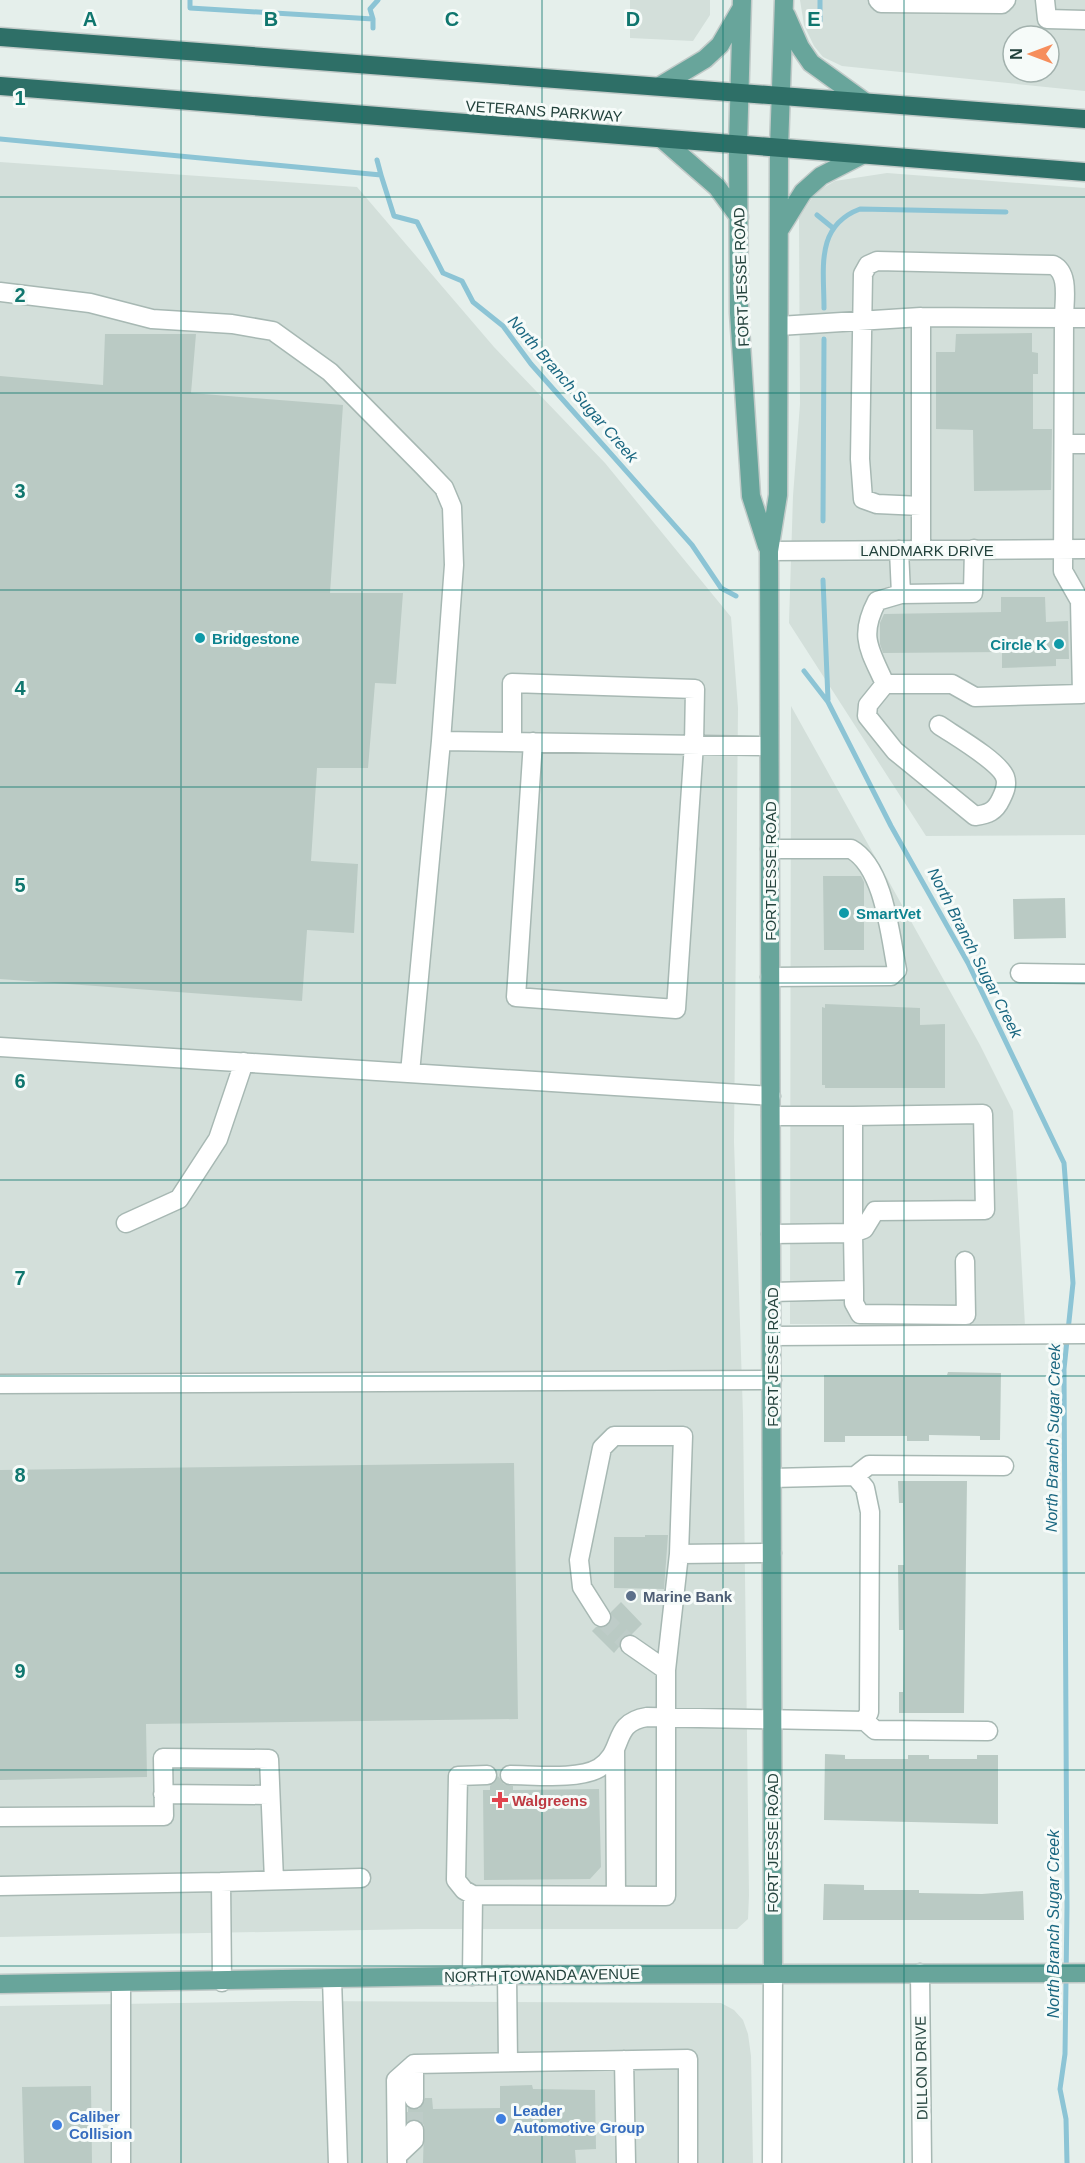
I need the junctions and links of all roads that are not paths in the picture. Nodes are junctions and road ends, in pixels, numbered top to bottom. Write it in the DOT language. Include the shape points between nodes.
graph roads {
  1 [pos="878,0"];
  2 [pos="1006,0"];
  3 [pos="1045,0"];
  4 [pos="742,4"];
  5 [pos="784,5"];
  6 [pos="1085,20"];
  7 [pos="0,36"];
  8 [pos="0,86"];
  9 [pos="660,86"];
  10 [pos="741,92"];
  11 [pos="781,95"];
  12 [pos="865,102"];
  13 [pos="1085,119"];
  14 [pos="662,139"];
  15 [pos="738,145"];
  16 [pos="779,148"];
  17 [pos="862,155"];
  18 [pos="1085,172"];
  19 [pos="739,217"];
  20 [pos="779,231"];
  21 [pos="0,292"];
  22 [pos="921,317"];
  23 [pos="1064,318"];
  24 [pos="1085,318"];
  25 [pos="862,321"];
  26 [pos="779,326"];
  27 [pos="1064,444"];
  28 [pos="1085,444"];
  29 [pos="921,506"];
  30 [pos="974,549"];
  31 [pos="1063,549"];
  32 [pos="1085,549"];
  33 [pos="769,550"];
  34 [pos="900,550"];
  35 [pos="921,550"];
  36 [pos="901,594"];
  37 [pos="885,684"];
  38 [pos="939,725"];
  39 [pos="441,741"];
  40 [pos="512,742"];
  41 [pos="533,742"];
  42 [pos="694,744"];
  43 [pos="769,746"];
  44 [pos="770,849"];
  45 [pos="1020,973"];
  46 [pos="1085,974"];
  47 [pos="770,977"];
  48 [pos="0,1047"];
  49 [pos="244,1062"];
  50 [pos="410,1073"];
  51 [pos="771,1096"];
  52 [pos="771,1116"];
  53 [pos="853,1116"];
  54 [pos="126,1223"];
  55 [pos="853,1233"];
  56 [pos="771,1234"];
  57 [pos="965,1261"];
  58 [pos="854,1290"];
  59 [pos="771,1292"];
  60 [pos="1080,1334"];
  61 [pos="772,1336"];
  62 [pos="772,1380"];
  63 [pos="0,1384"];
  64 [pos="1004,1466"];
  65 [pos="855,1476"];
  66 [pos="772,1478"];
  67 [pos="772,1553"];
  68 [pos="679,1554"];
  69 [pos="602,1617"];
  70 [pos="630,1645"];
  71 [pos="666,1670"];
  72 [pos="668,1717"];
  73 [pos="771,1718"];
  74 [pos="865,1721"];
  75 [pos="988,1731"];
  76 [pos="615,1751"];
  77 [pos="487,1775"];
  78 [pos="510,1775"];
  79 [pos="163,1794"];
  80 [pos="269,1795"];
  81 [pos="0,1817"];
  82 [pos="361,1878"];
  83 [pos="274,1880"];
  84 [pos="221,1882"];
  85 [pos="0,1886"];
  86 [pos="474,1895"];
  87 [pos="616,1896"];
  88 [pos="920,1972"];
  89 [pos="1085,1972"];
  90 [pos="773,1973"];
  91 [pos="507,1975"];
  92 [pos="472,1976"];
  93 [pos="332,1979"];
  94 [pos="222,1982"];
  95 [pos="121,1983"];
  96 [pos="0,1984"];
  97 [pos="624,2060"];
  98 [pos="508,2062"];
  99 [pos="414,2064"];
  100 [pos="414,2099"];
  101 [pos="414,2130"];
  102 [pos="397,2159"];
  103 [pos="121,2163"];
  104 [pos="338,2163"];
  105 [pos="626,2163"];
  106 [pos="688,2163"];
  107 [pos="772,2163"];
  108 [pos="922,2163"];
  1 -- 2 [label="street" via="1002,4"];
  3 -- 6 [label="street" via="1047,20"];
  4 -- 9 [label="main road" via="720,45 705,59"];
  4 -- 10 [label="main road, FORT JESSE ROAD"];
  5 -- 11 [label="main road, FORT JESSE ROAD"];
  5 -- 12 [label="main road" via="800,47 811,63"];
  7 -- 9 [label="highway"];
  8 -- 14 [label="highway, VETERANS PARKWAY"];
  9 -- 10 [label="highway"];
  10 -- 11 [label="highway"];
  10 -- 15 [label="main road, FORT JESSE ROAD"];
  11 -- 12 [label="highway"];
  11 -- 16 [label="main road, FORT JESSE ROAD"];
  12 -- 13 [label="highway"];
  14 -- 15 [label="highway, VETERANS PARKWAY"];
  14 -- 19 [label="main road" via="717,187"];
  15 -- 16 [label="highway, VETERANS PARKWAY"];
  15 -- 19 [label="main road, FORT JESSE ROAD"];
  16 -- 17 [label="highway, VETERANS PARKWAY"];
  16 -- 20 [label="main road, FORT JESSE ROAD"];
  17 -- 18 [label="highway, VETERANS PARKWAY"];
  17 -- 20 [label="main road" via="821,176 802,192"];
  19 -- 33 [label="main road, FORT JESSE ROAD" via="739,313 751,496"];
  20 -- 26 [label="main road, FORT JESSE ROAD"];
  21 -- 39 [label="street" via="90,303 153,319 273,331 330,372 424,467 444,488 452,507 454,565"];
  22 -- 23 [label="street"];
  22 -- 25 [label="street"];
  22 -- 29 [label="street"];
  23 -- 24 [label="street"];
  23 -- 25 [label="street" via="1063,276 1060,268 1053,265 877,261 868,265 863,274"];
  23 -- 27 [label="street"];
  25 -- 26 [label="street"];
  25 -- 29 [label="street" via="863,500"];
  26 -- 33 [label="main road, FORT JESSE ROAD" via="778,495"];
  27 -- 28 [label="street"];
  27 -- 31 [label="street"];
  29 -- 35 [label="street"];
  30 -- 31 [label="street, LANDMARK DRIVE"];
  30 -- 35 [label="street, LANDMARK DRIVE"];
  30 -- 36 [label="street" via="973,593"];
  31 -- 32 [label="street, LANDMARK DRIVE"];
  31 -- 37 [label="street" via="1063,571 1080,601 1082,694 975,697 952,684"];
  33 -- 34 [label="street, LANDMARK DRIVE"];
  33 -- 43 [label="main road, FORT JESSE ROAD"];
  34 -- 35 [label="street, LANDMARK DRIVE"];
  34 -- 36 [label="street"];
  36 -- 37 [label="street" via="877,601 867,620 867,644"];
  37 -- 38 [label="street" via="868,705 867,716 895,751 966,809 975,816 989,814 1006,790 1006,778"];
  39 -- 40 [label="street"];
  39 -- 50 [label="street"];
  40 -- 41 [label="street"];
  40 -- 42 [label="street" via="512,683 695,689"];
  41 -- 42 [label="street"];
  41 -- 42 [label="street" via="516,997 676,1009"];
  42 -- 43 [label="street"];
  43 -- 44 [label="main road, FORT JESSE ROAD"];
  44 -- 47 [label="main road, FORT JESSE ROAD"];
  44 -- 47 [label="street" via="850,849 858,853 884,903 897,969 891,976"];
  45 -- 46 [label="street"];
  47 -- 51 [label="main road, FORT JESSE ROAD"];
  48 -- 49 [label="street"];
  49 -- 50 [label="street"];
  49 -- 54 [label="street" via="218,1139 179,1199"];
  50 -- 51 [label="street"];
  51 -- 52 [label="main road, FORT JESSE ROAD"];
  52 -- 53 [label="street"];
  52 -- 56 [label="main road, FORT JESSE ROAD"];
  53 -- 55 [label="street"];
  53 -- 55 [label="street" via="983,1114 985,1210 875,1211 864,1229"];
  55 -- 56 [label="street"];
  55 -- 58 [label="street"];
  56 -- 59 [label="main road, FORT JESSE ROAD"];
  57 -- 58 [label="street" via="966,1315 860,1314 854,1303"];
  58 -- 59 [label="street"];
  59 -- 61 [label="main road, FORT JESSE ROAD"];
  60 -- 61 [label="street"];
  61 -- 62 [label="main road, FORT JESSE ROAD"];
  62 -- 63 [label="street"];
  62 -- 66 [label="main road, FORT JESSE ROAD"];
  64 -- 65 [label="street" via="869,1465"];
  65 -- 66 [label="street"];
  65 -- 74 [label="street" via="865,1488 870,1512 869,1712"];
  66 -- 67 [label="main road, FORT JESSE ROAD"];
  67 -- 68 [label="street"];
  67 -- 73 [label="main road, FORT JESSE ROAD"];
  68 -- 69 [label="street" via="683,1437 608,1439 602,1448 579,1560 582,1587"];
  68 -- 71 [label="street"];
  70 -- 71 [label="street"];
  71 -- 72 [label="street"];
  72 -- 73 [label="street"];
  72 -- 76 [label="street" via="633,1719 625,1726"];
  72 -- 87 [label="street" via="666,1896"];
  73 -- 74 [label="street"];
  73 -- 90 [label="main road, FORT JESSE ROAD"];
  74 -- 75 [label="street" via="875,1730"];
  76 -- 78 [label="street" via="600,1767 586,1774"];
  76 -- 87 [label="street"];
  77 -- 86 [label="street" via="458,1776 456,1880"];
  79 -- 80 [label="street"];
  79 -- 80 [label="street" via="163,1758 186,1758 269,1759"];
  79 -- 81 [label="street" via="164,1816"];
  80 -- 83 [label="street"];
  82 -- 83 [label="street"];
  83 -- 84 [label="street"];
  84 -- 85 [label="street"];
  84 -- 94 [label="street"];
  86 -- 87 [label="street"];
  86 -- 92 [label="street"];
  88 -- 89 [label="main road, NORTH TOWANDA AVENUE"];
  88 -- 90 [label="main road, NORTH TOWANDA AVENUE"];
  88 -- 108 [label="street, DILLON DRIVE"];
  90 -- 91 [label="main road, NORTH TOWANDA AVENUE"];
  90 -- 107 [label="street, FORT JESSE ROAD"];
  91 -- 92 [label="main road, NORTH TOWANDA AVENUE"];
  91 -- 98 [label="street"];
  92 -- 93 [label="main road, NORTH TOWANDA AVENUE"];
  93 -- 94 [label="main road, NORTH TOWANDA AVENUE"];
  93 -- 104 [label="street"];
  94 -- 95 [label="main road, NORTH TOWANDA AVENUE"];
  95 -- 96 [label="main road, NORTH TOWANDA AVENUE"];
  95 -- 103 [label="street"];
  97 -- 98 [label="street"];
  97 -- 105 [label="street"];
  97 -- 106 [label="street" via="688,2059"];
  98 -- 99 [label="street"];
  99 -- 100 [label="street"];
  99 -- 102 [label="street" via="396,2080"];
  101 -- 102 [label="street" via="414,2140"];
}
